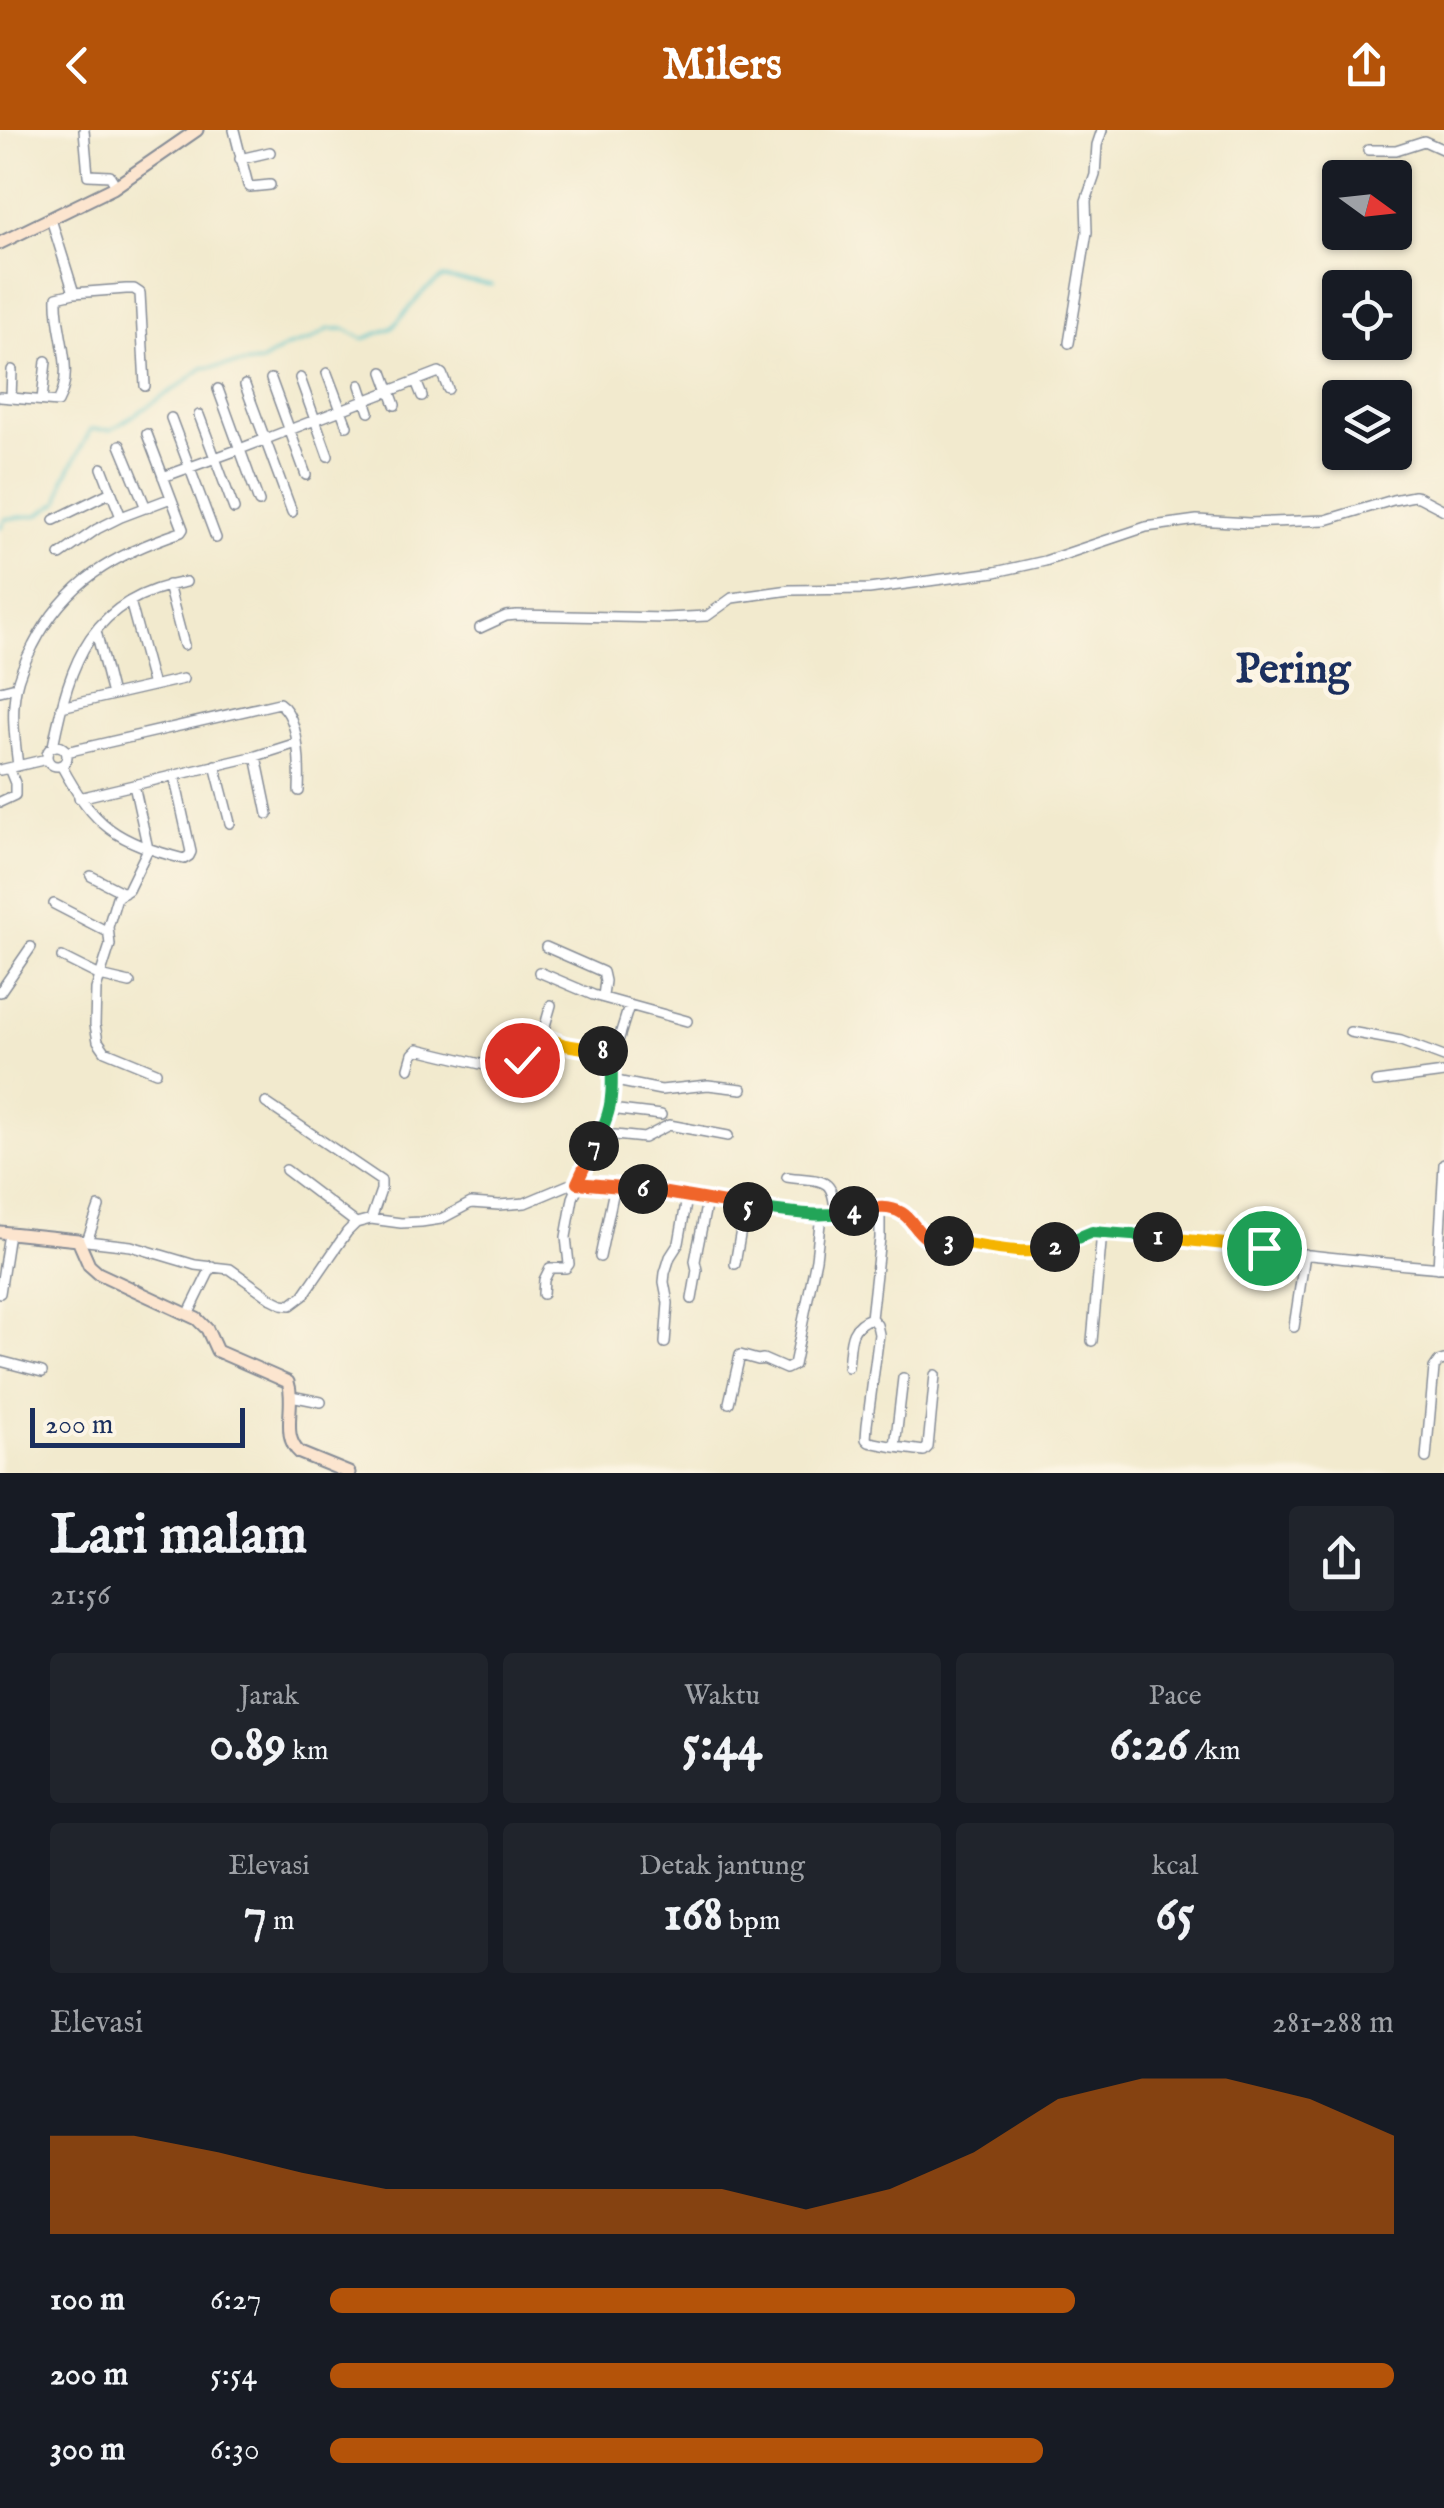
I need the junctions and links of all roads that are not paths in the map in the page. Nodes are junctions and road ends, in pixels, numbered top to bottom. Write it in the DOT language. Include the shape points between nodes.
graph roads {
  1 [pos="84,130"];
  2 [pos="234,130"];
  3 [pos="1102,130"];
  4 [pos="192,132"];
  5 [pos="1368,150"];
  6 [pos="1444,150"];
  7 [pos="270,152"];
  8 [pos="240,159"];
  9 [pos="270,185"];
  10 [pos="116,186"];
  11 [pos="51,219"];
  12 [pos="0,243"];
  13 [pos="74,293"];
  14 [pos="1069,343"];
  15 [pos="46,362"];
  16 [pos="12,370"];
  17 [pos="383,372"];
  18 [pos="327,373"];
  19 [pos="300,378"];
  20 [pos="271,379"];
  21 [pos="416,381"];
  22 [pos="245,385"];
  23 [pos="360,385"];
  24 [pos="145,386"];
  25 [pos="218,389"];
  26 [pos="448,389"];
  27 [pos="390,391"];
  28 [pos="422,396"];
  29 [pos="6,398"];
  30 [pos="42,400"];
  31 [pos="365,400"];
  32 [pos="395,405"];
  33 [pos="340,409"];
  34 [pos="369,412"];
  35 [pos="199,415"];
  36 [pos="171,418"];
  37 [pos="315,419"];
  38 [pos="347,426"];
  39 [pos="289,430"];
  40 [pos="147,434"];
  41 [pos="265,440"];
  42 [pos="120,445"];
  43 [pos="240,450"];
  44 [pos="328,456"];
  45 [pos="214,458"];
  46 [pos="189,467"];
  47 [pos="102,468"];
  48 [pos="306,475"];
  49 [pos="163,476"];
  50 [pos="111,492"];
  51 [pos="171,498"];
  52 [pos="259,502"];
  53 [pos="146,508"];
  54 [pos="234,509"];
  55 [pos="1444,510"];
  56 [pos="292,512"];
  57 [pos="120,517"];
  58 [pos="54,520"];
  59 [pos="216,538"];
  60 [pos="60,555"];
  61 [pos="186,582"];
  62 [pos="168,585"];
  63 [pos="130,600"];
  64 [pos="480,628"];
  65 [pos="96,631"];
  66 [pos="184,645"];
  67 [pos="182,680"];
  68 [pos="16,686"];
  69 [pos="152,686"];
  70 [pos="0,691"];
  71 [pos="112,696"];
  72 [pos="61,707"];
  73 [pos="14,733"];
  74 [pos="0,736"];
  75 [pos="297,742"];
  76 [pos="54,746"];
  77 [pos="66,752"];
  78 [pos="256,756"];
  79 [pos="47,758"];
  80 [pos="60,765"];
  81 [pos="215,766"];
  82 [pos="9,768"];
  83 [pos="174,775"];
  84 [pos="134,785"];
  85 [pos="299,791"];
  86 [pos="79,798"];
  87 [pos="0,802"];
  88 [pos="268,814"];
  89 [pos="230,823"];
  90 [pos="148,849"];
  91 [pos="91,876"];
  92 [pos="124,893"];
  93 [pos="54,904"];
  94 [pos="108,932"];
  95 [pos="31,947"];
  96 [pos="546,947"];
  97 [pos="62,957"];
  98 [pos="539,972"];
  99 [pos="100,976"];
  100 [pos="130,983"];
  101 [pos="0,992"];
  102 [pos="602,996"];
  103 [pos="550,1004"];
  104 [pos="629,1006"];
  105 [pos="687,1021"];
  106 [pos="1350,1032"];
  107 [pos="542,1036"];
  108 [pos="614,1054"];
  109 [pos="1444,1057"];
  110 [pos="409,1068"];
  111 [pos="156,1072"];
  112 [pos="1444,1073"];
  113 [pos="612,1080"];
  114 [pos="1376,1082"];
  115 [pos="742,1089"];
  116 [pos="266,1103"];
  117 [pos="610,1108"];
  118 [pos="661,1115"];
  119 [pos="599,1136"];
  120 [pos="728,1136"];
  121 [pos="1444,1164"];
  122 [pos="286,1170"];
  123 [pos="787,1177"];
  124 [pos="577,1183"];
  125 [pos="615,1185"];
  126 [pos="687,1198"];
  127 [pos="707,1201"];
  128 [pos="99,1207"];
  129 [pos="745,1207"];
  130 [pos="880,1207"];
  131 [pos="821,1215"];
  132 [pos="836,1215"];
  133 [pos="371,1218"];
  134 [pos="356,1223"];
  135 [pos="4,1232"];
  136 [pos="1102,1232"];
  137 [pos="82,1241"];
  138 [pos="1305,1254"];
  139 [pos="600,1257"];
  140 [pos="734,1264"];
  141 [pos="212,1266"];
  142 [pos="1441,1268"];
  143 [pos="0,1294"];
  144 [pos="542,1294"];
  145 [pos="692,1300"];
  146 [pos="188,1315"];
  147 [pos="872,1318"];
  148 [pos="1294,1328"];
  149 [pos="1092,1341"];
  150 [pos="665,1343"];
  151 [pos="1444,1360"];
  152 [pos="0,1362"];
  153 [pos="848,1368"];
  154 [pos="42,1372"];
  155 [pos="935,1375"];
  156 [pos="903,1378"];
  157 [pos="291,1396"];
  158 [pos="321,1402"];
  159 [pos="729,1403"];
  160 [pos="895,1446"];
  161 [pos="1426,1458"];
  162 [pos="350,1473"];
  1 -- 10 [label="street" via="88,175 110,176"];
  2 -- 8 [label="street"];
  3 -- 14 [label="street" via="1086,200"];
  4 -- 10 [label="street"];
  5 -- 6 [label="street" via="1424,141"];
  7 -- 8 [label="street"];
  8 -- 9 [label="street" via="249,187"];
  10 -- 11 [label="street"];
  11 -- 12 [label="street"];
  11 -- 13 [label="street"];
  13 -- 24 [label="street" via="140,292"];
  13 -- 30 [label="street" via="56,299 65,355 62,395 58,402"];
  15 -- 30 [label="street"];
  16 -- 29 [label="street"];
  17 -- 27 [label="street"];
  18 -- 33 [label="street"];
  19 -- 37 [label="street"];
  20 -- 39 [label="street"];
  21 -- 26 [label="street" via="441,372"];
  21 -- 27 [label="street"];
  21 -- 28 [label="street"];
  22 -- 41 [label="street"];
  23 -- 31 [label="street"];
  25 -- 43 [label="street"];
  27 -- 31 [label="street"];
  27 -- 32 [label="street"];
  29 -- 30 [label="street"];
  31 -- 33 [label="street"];
  31 -- 34 [label="street"];
  33 -- 37 [label="street"];
  33 -- 38 [label="street"];
  35 -- 45 [label="street"];
  36 -- 46 [label="street"];
  37 -- 39 [label="street"];
  37 -- 44 [label="street"];
  39 -- 41 [label="street"];
  39 -- 48 [label="street"];
  40 -- 49 [label="street"];
  41 -- 43 [label="street"];
  41 -- 56 [label="street"];
  42 -- 53 [label="street"];
  43 -- 45 [label="street"];
  43 -- 52 [label="street"];
  45 -- 46 [label="street"];
  45 -- 54 [label="street"];
  46 -- 49 [label="street"];
  46 -- 59 [label="street"];
  47 -- 50 [label="street"];
  49 -- 51 [label="street"];
  50 -- 57 [label="street"];
  50 -- 58 [label="street"];
  51 -- 53 [label="street"];
  51 -- 68 [label="street" via="181,532 124,554 80,584 42,628"];
  53 -- 57 [label="street"];
  55 -- 64 [label="street" via="1414,496 1326,520 1197,520 1146,527 995,572 732,598 707,616 517,615"];
  57 -- 60 [label="street"];
  61 -- 62 [label="street"];
  62 -- 63 [label="street"];
  62 -- 66 [label="street"];
  63 -- 65 [label="street"];
  63 -- 69 [label="street"];
  65 -- 71 [label="street"];
  65 -- 72 [label="street" via="73,668"];
  67 -- 69 [label="street"];
  68 -- 70 [label="street"];
  68 -- 73 [label="street"];
  69 -- 71 [label="street"];
  71 -- 72 [label="street"];
  72 -- 76 [label="street"];
  73 -- 74 [label="street"];
  73 -- 82 [label="street"];
  75 -- 77 [label="street" via="284,704 276,703"];
  75 -- 78 [label="street"];
  75 -- 85 [label="street"];
  76 -- 77 [label="street"];
  76 -- 79 [label="street"];
  77 -- 80 [label="street"];
  78 -- 81 [label="street"];
  78 -- 88 [label="street"];
  79 -- 80 [label="street"];
  79 -- 82 [label="street"];
  80 -- 86 [label="street"];
  81 -- 83 [label="street"];
  81 -- 89 [label="street"];
  82 -- 87 [label="street" via="15,795"];
  83 -- 84 [label="street"];
  83 -- 90 [label="street" via="191,852 184,859"];
  84 -- 86 [label="street"];
  84 -- 90 [label="street"];
  86 -- 90 [label="street" via="105,827"];
  90 -- 92 [label="street"];
  91 -- 92 [label="street"];
  92 -- 94 [label="street"];
  93 -- 94 [label="street"];
  94 -- 99 [label="street"];
  95 -- 101 [label="street"];
  96 -- 102 [label="street" via="604,972"];
  97 -- 99 [label="street"];
  98 -- 102 [label="street"];
  99 -- 100 [label="street"];
  99 -- 111 [label="street" via="94,1005 98,1042"];
  102 -- 104 [label="street"];
  103 -- 107 [label="street"];
  104 -- 105 [label="street"];
  104 -- 108 [label="street"];
  106 -- 109 [label="street"];
  107 -- 108 [label="street"];
  107 -- 110 [label="street" via="519,1061 489,1066 418,1049"];
  108 -- 113 [label="street"];
  112 -- 114 [label="street"];
  113 -- 115 [label="street" via="661,1090"];
  113 -- 117 [label="street"];
  116 -- 133 [label="street" via="381,1180"];
  117 -- 118 [label="street"];
  117 -- 119 [label="street"];
  119 -- 120 [label="street" via="644,1138 669,1125"];
  119 -- 124 [label="street"];
  121 -- 142 [label="street"];
  122 -- 134 [label="street"];
  123 -- 132 [label="street" via="829,1185"];
  124 -- 125 [label="street"];
  124 -- 133 [label="street" via="525,1203 472,1204 435,1221"];
  124 -- 144 [label="street" via="566,1237 569,1264 550,1268"];
  125 -- 126 [label="street"];
  125 -- 139 [label="street"];
  126 -- 127 [label="street"];
  126 -- 150 [label="street" via="665,1273"];
  127 -- 129 [label="street"];
  127 -- 145 [label="street"];
  128 -- 137 [label="street"];
  129 -- 131 [label="street"];
  129 -- 140 [label="street"];
  130 -- 132 [label="street"];
  130 -- 136 [label="street" via="902,1213 929,1239 1027,1251"];
  130 -- 147 [label="street"];
  131 -- 132 [label="street"];
  131 -- 159 [label="street" via="794,1365 786,1369 739,1356"];
  133 -- 134 [label="street"];
  134 -- 141 [label="street" via="290,1305 230,1268"];
  135 -- 137 [label="street"];
  135 -- 143 [label="street"];
  136 -- 138 [label="street"];
  136 -- 149 [label="street"];
  137 -- 141 [label="street"];
  137 -- 146 [label="street" via="94,1270"];
  138 -- 142 [label="street"];
  138 -- 148 [label="street"];
  141 -- 146 [label="street"];
  146 -- 157 [label="street" via="207,1329 217,1351 288,1382"];
  147 -- 153 [label="street" via="853,1330"];
  147 -- 160 [label="street" via="879,1334 866,1439"];
  151 -- 161 [label="street" via="1434,1368"];
  152 -- 154 [label="street"];
  155 -- 160 [label="street" via="928,1447"];
  156 -- 160 [label="street"];
  157 -- 158 [label="street"];
  157 -- 162 [label="street" via="293,1447"];
}
